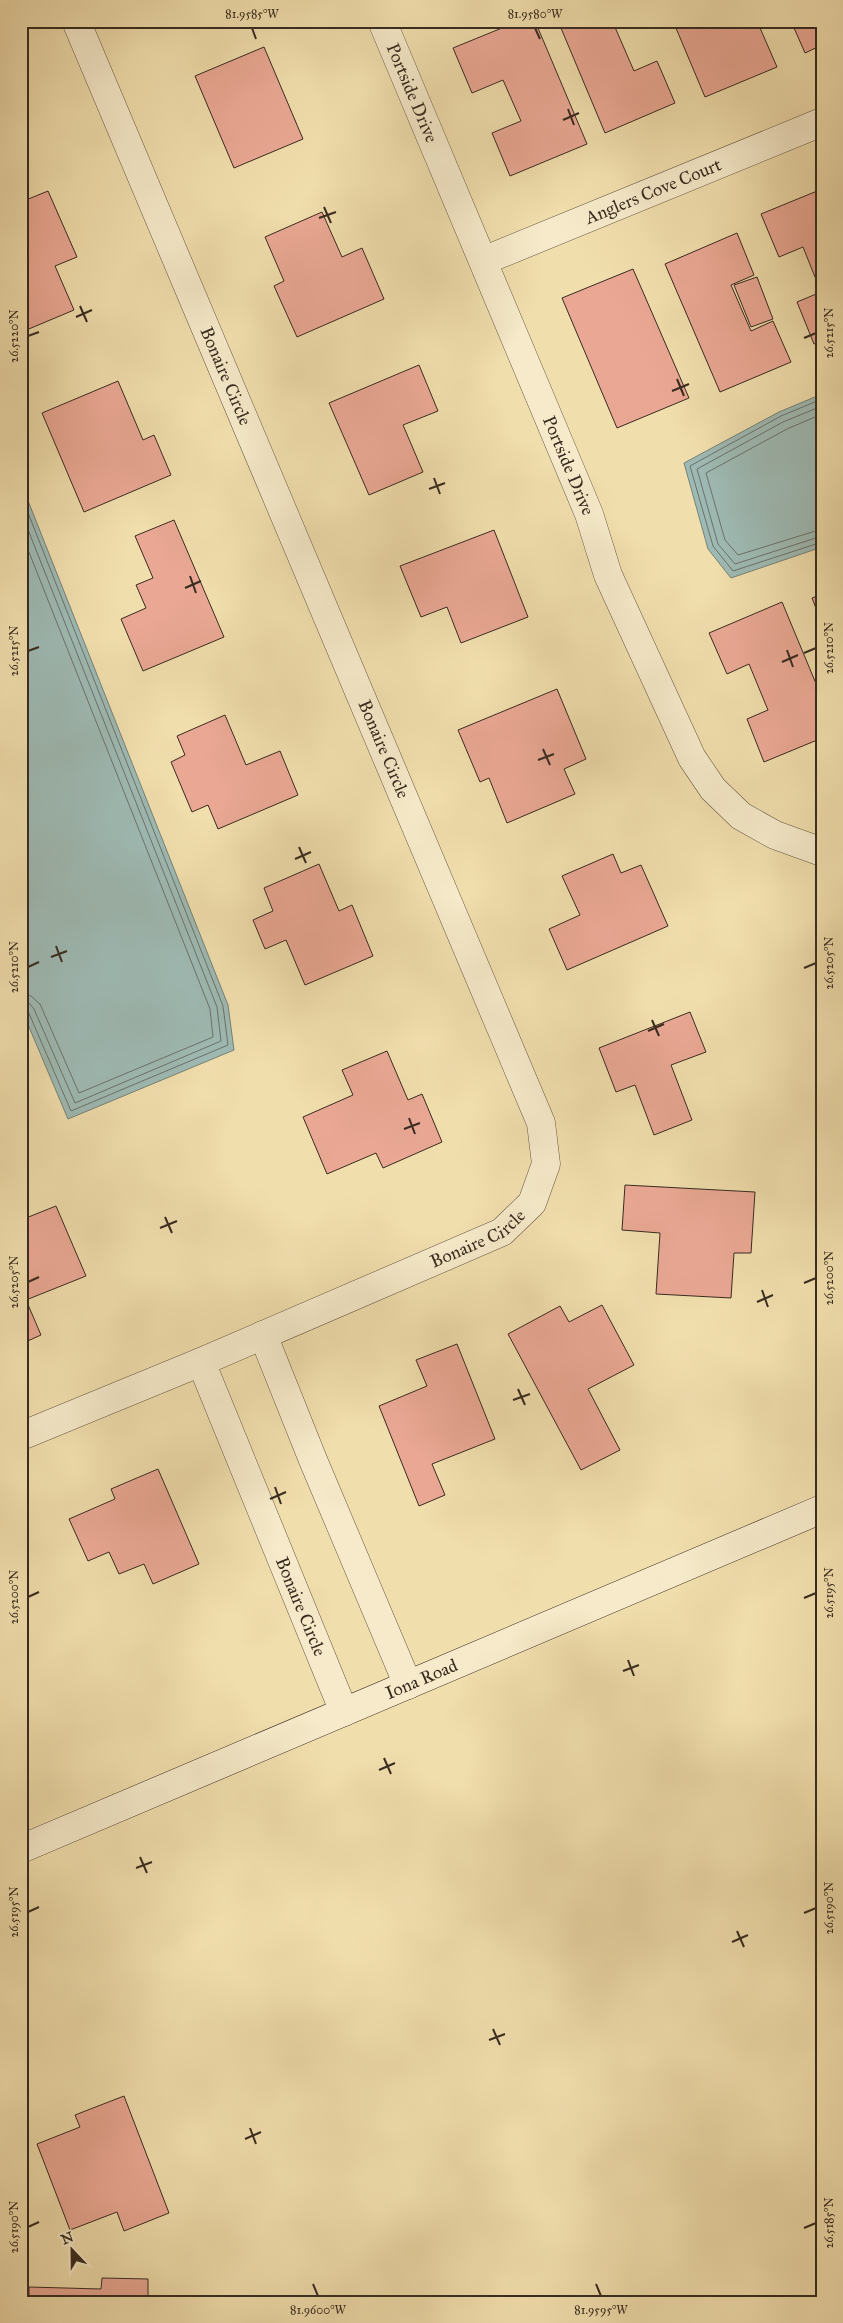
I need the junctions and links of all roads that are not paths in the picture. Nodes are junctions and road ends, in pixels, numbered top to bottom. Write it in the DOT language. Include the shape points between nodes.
graph roads {
  1 [pos="76,21"];
  2 [pos="382,21"];
  3 [pos="822,122"];
  4 [pos="483,261"];
  5 [pos="822,852"];
  6 [pos="263,1335"];
  7 [pos="201,1362"];
  8 [pos="21,1436"];
  9 [pos="822,1509"];
  10 [pos="408,1685"];
  11 [pos="344,1712"];
  12 [pos="21,1849"];
  1 -- 6 [label="street, Bonaire Circle" via="541,1123 546,1164 532,1203 502,1232"];
  2 -- 4 [label="street, Portside Drive"];
  3 -- 4 [label="street, Anglers Cove Court"];
  4 -- 5 [label="street, Portside Drive" via="589,514 608,575 692,758 713,789 741,816 775,835"];
  6 -- 7 [label="street, Bonaire Circle"];
  6 -- 10 [label="street"];
  7 -- 8 [label="street, Bonaire Circle"];
  7 -- 11 [label="street, Bonaire Circle"];
  9 -- 10 [label="street, Iona Road"];
  10 -- 11 [label="street, Iona Road"];
  11 -- 12 [label="street, Iona Road"];
}
